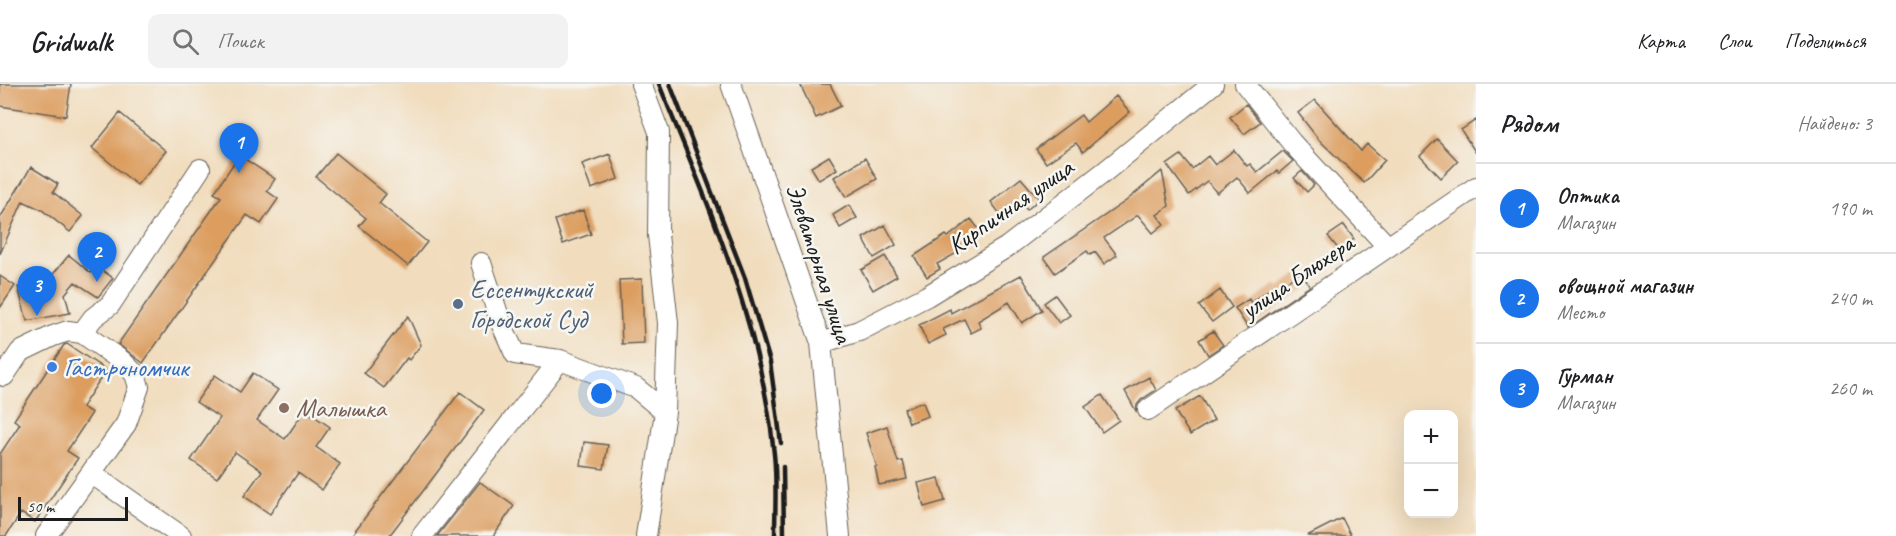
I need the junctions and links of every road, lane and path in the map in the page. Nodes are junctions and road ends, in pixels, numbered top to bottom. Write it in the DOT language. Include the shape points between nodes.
graph roads {
  1 [pos="641,84"];
  2 [pos="731,84"];
  3 [pos="1213,84"];
  4 [pos="1245,84"];
  5 [pos="200,170"];
  6 [pos="1476,187"];
  7 [pos="1388,247"];
  8 [pos="481,263"];
  9 [pos="82,333"];
  10 [pos="821,343"];
  11 [pos="560,360"];
  12 [pos="1,378"];
  13 [pos="1148,410"];
  14 [pos="665,412"];
  15 [pos="91,472"];
  16 [pos="46,536"];
  17 [pos="181,536"];
  18 [pos="422,536"];
  19 [pos="646,536"];
  20 [pos="840,536"];
  1 -- 14 [label="street" via="659,132 658,234 668,323"];
  2 -- 10 [label="street, Элеваторная улица"];
  3 -- 10 [label="street, Кирпичная улица" via="1007,247 927,296 859,331"];
  4 -- 7 [label="street" via="1292,143"];
  5 -- 9 [label="street" via="110,305"];
  6 -- 7 [label="street, улица Блюхера"];
  7 -- 13 [label="street, улица Блюхера"];
  8 -- 11 [label="street" via="515,354"];
  9 -- 12 [label="street" via="68,331 27,348"];
  9 -- 15 [label="street" via="122,361 135,374 139,387 126,424"];
  10 -- 20 [label="street, Элеваторная улица"];
  11 -- 14 [label="street" via="636,388"];
  11 -- 18 [label="street"];
  14 -- 19 [label="street"];
  15 -- 16 [label="street"];
  15 -- 17 [label="street"];
}
